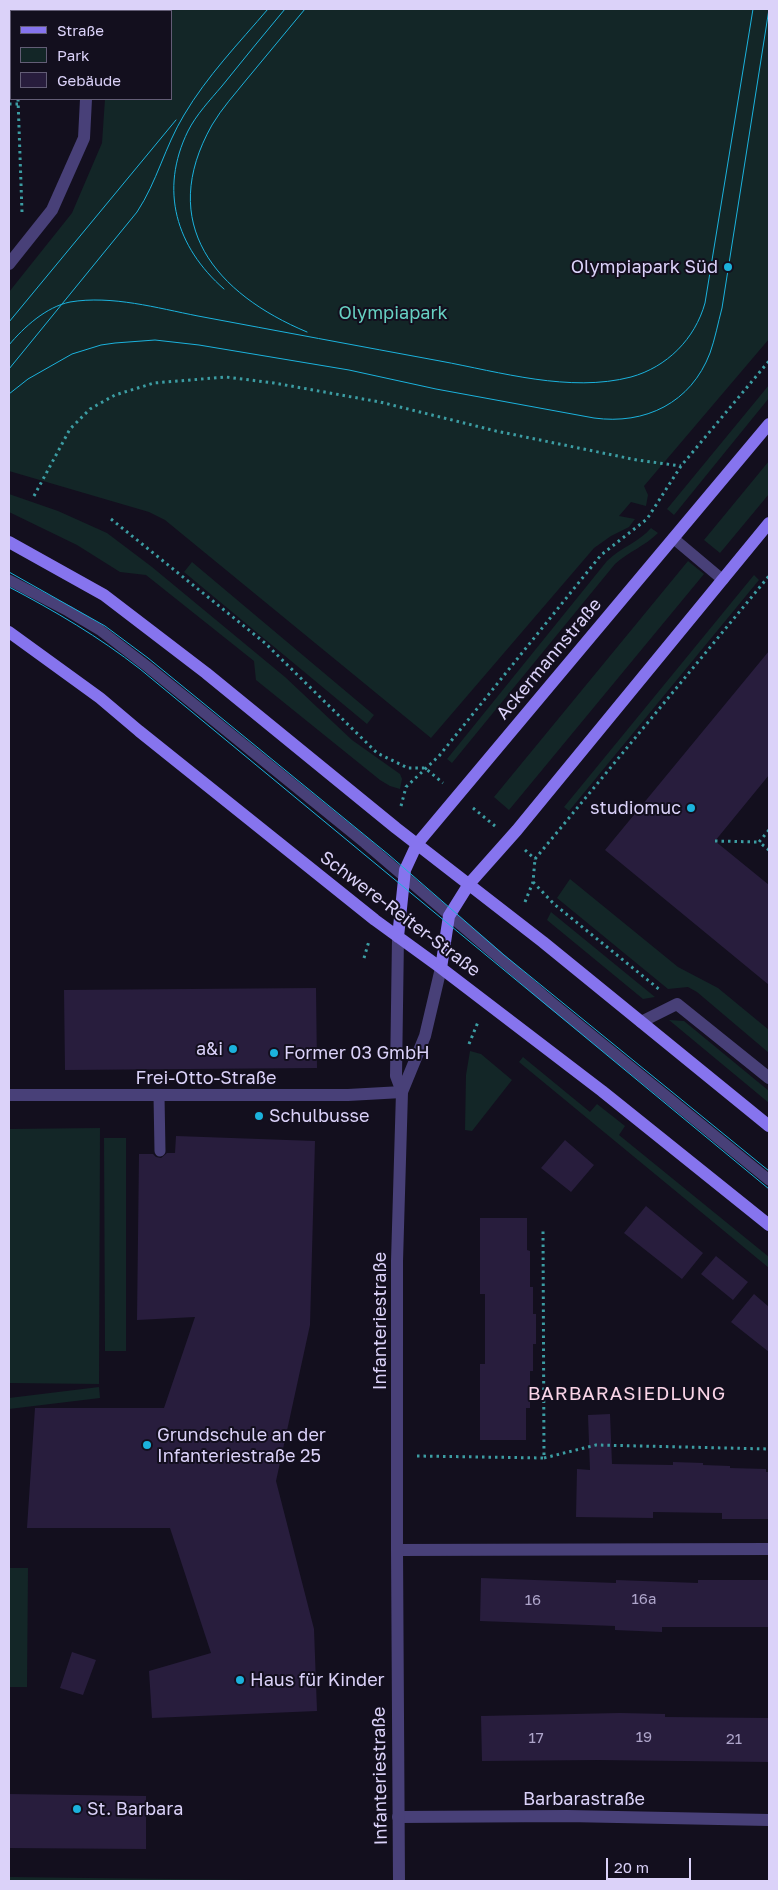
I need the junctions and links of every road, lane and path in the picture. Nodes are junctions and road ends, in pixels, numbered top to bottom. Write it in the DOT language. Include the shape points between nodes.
graph roads {
  1 [pos="18,100"];
  2 [pos="86,100"];
  3 [pos="9,104"];
  4 [pos="18,104"];
  5 [pos="24,245"];
  6 [pos="9,264"];
  7 [pos="769,361"];
  8 [pos="769,424"];
  9 [pos="681,466"];
  10 [pos="34,496"];
  11 [pos="111,519"];
  12 [pos="769,523"];
  13 [pos="673,538"];
  14 [pos="9,542"];
  15 [pos="769,576"];
  16 [pos="9,580"];
  17 [pos="723,580"];
  18 [pos="9,632"];
  19 [pos="425,768"];
  20 [pos="457,796"];
  21 [pos="396,828"];
  22 [pos="769,830"];
  23 [pos="509,838"];
  24 [pos="715,841"];
  25 [pos="759,842"];
  26 [pos="417,844"];
  27 [pos="769,850"];
  28 [pos="535,859"];
  29 [pos="404,878"];
  30 [pos="469,884"];
  31 [pos="449,916"];
  32 [pos="398,937"];
  33 [pos="441,968"];
  34 [pos="677,1004"];
  35 [pos="640,1022"];
  36 [pos="769,1078"];
  37 [pos="402,1092"];
  38 [pos="9,1095"];
  39 [pos="159,1096"];
  40 [pos="769,1126"];
  41 [pos="160,1151"];
  42 [pos="769,1180"];
  43 [pos="769,1225"];
  44 [pos="543,1228"];
  45 [pos="769,1449"];
  46 [pos="397,1456"];
  47 [pos="544,1458"];
  48 [pos="769,1549"];
  49 [pos="396,1550"];
  50 [pos="398,1816"];
  51 [pos="769,1820"];
  52 [pos="398,1881"];
  1 -- 4 [label="path"];
  2 -- 5 [label="street" via="84,138 52,210"];
  3 -- 4 [label="path"];
  4 -- 5 [label="path"];
  5 -- 6 [label="street"];
  7 -- 9 [label="path"];
  8 -- 13 [label="main road, Ackermannstraße"];
  9 -- 10 [label="path" via="496,431 380,402 226,377 154,382 115,395 90,409 70,429"];
  9 -- 19 [label="path" via="647,519 600,555 439,756"];
  11 -- 19 [label="path" via="265,643 377,753 408,768"];
  12 -- 17 [label="main road"];
  13 -- 17 [label="lane"];
  13 -- 20 [label="main road, Ackermannstraße"];
  14 -- 21 [label="main road" via="104,595 206,673"];
  15 -- 28 [label="path"];
  16 -- 29 [label="lane" via="68,610 122,646"];
  17 -- 23 [label="main road"];
  18 -- 32 [label="main road, Schwere-Reiter-Straße" via="100,698"];
  19 -- 20 [label="path"];
  19 -- 21 [label="path" via="406,787"];
  20 -- 23 [label="path"];
  20 -- 26 [label="main road, Ackermannstraße"];
  21 -- 26 [label="main road"];
  22 -- 25 [label="path"];
  23 -- 28 [label="path"];
  23 -- 30 [label="main road"];
  24 -- 25 [label="path"];
  25 -- 27 [label="path"];
  26 -- 29 [label="main road, Ackermannstraße"];
  26 -- 30 [label="main road"];
  28 -- 34 [label="path" via="533,882 554,904"];
  29 -- 31 [label="lane"];
  29 -- 32 [label="main road, Ackermannstraße"];
  30 -- 31 [label="main road"];
  30 -- 35 [label="main road"];
  31 -- 33 [label="main road"];
  31 -- 42 [label="lane"];
  32 -- 33 [label="main road, Schwere-Reiter-Straße"];
  32 -- 37 [label="street, Infanteriestraße" via="396,1076"];
  33 -- 37 [label="street, Infanteriestraße" via="425,1036"];
  33 -- 43 [label="main road, Schwere-Reiter-Straße" via="602,1090"];
  34 -- 35 [label="street"];
  34 -- 36 [label="street"];
  35 -- 40 [label="main road"];
  37 -- 39 [label="street, Frei-Otto-Straße"];
  37 -- 46 [label="street, Infanteriestraße" via="398,1188"];
  38 -- 39 [label="street, Frei-Otto-Straße"];
  39 -- 41 [label="lane"];
  44 -- 47 [label="path"];
  45 -- 47 [label="path" via="596,1445"];
  46 -- 47 [label="path"];
  46 -- 49 [label="street, Infanteriestraße"];
  48 -- 49 [label="street"];
  49 -- 50 [label="street, Infanteriestraße"];
  50 -- 51 [label="street, Barbarastraße"];
  50 -- 52 [label="street, Infanteriestraße"];
}
